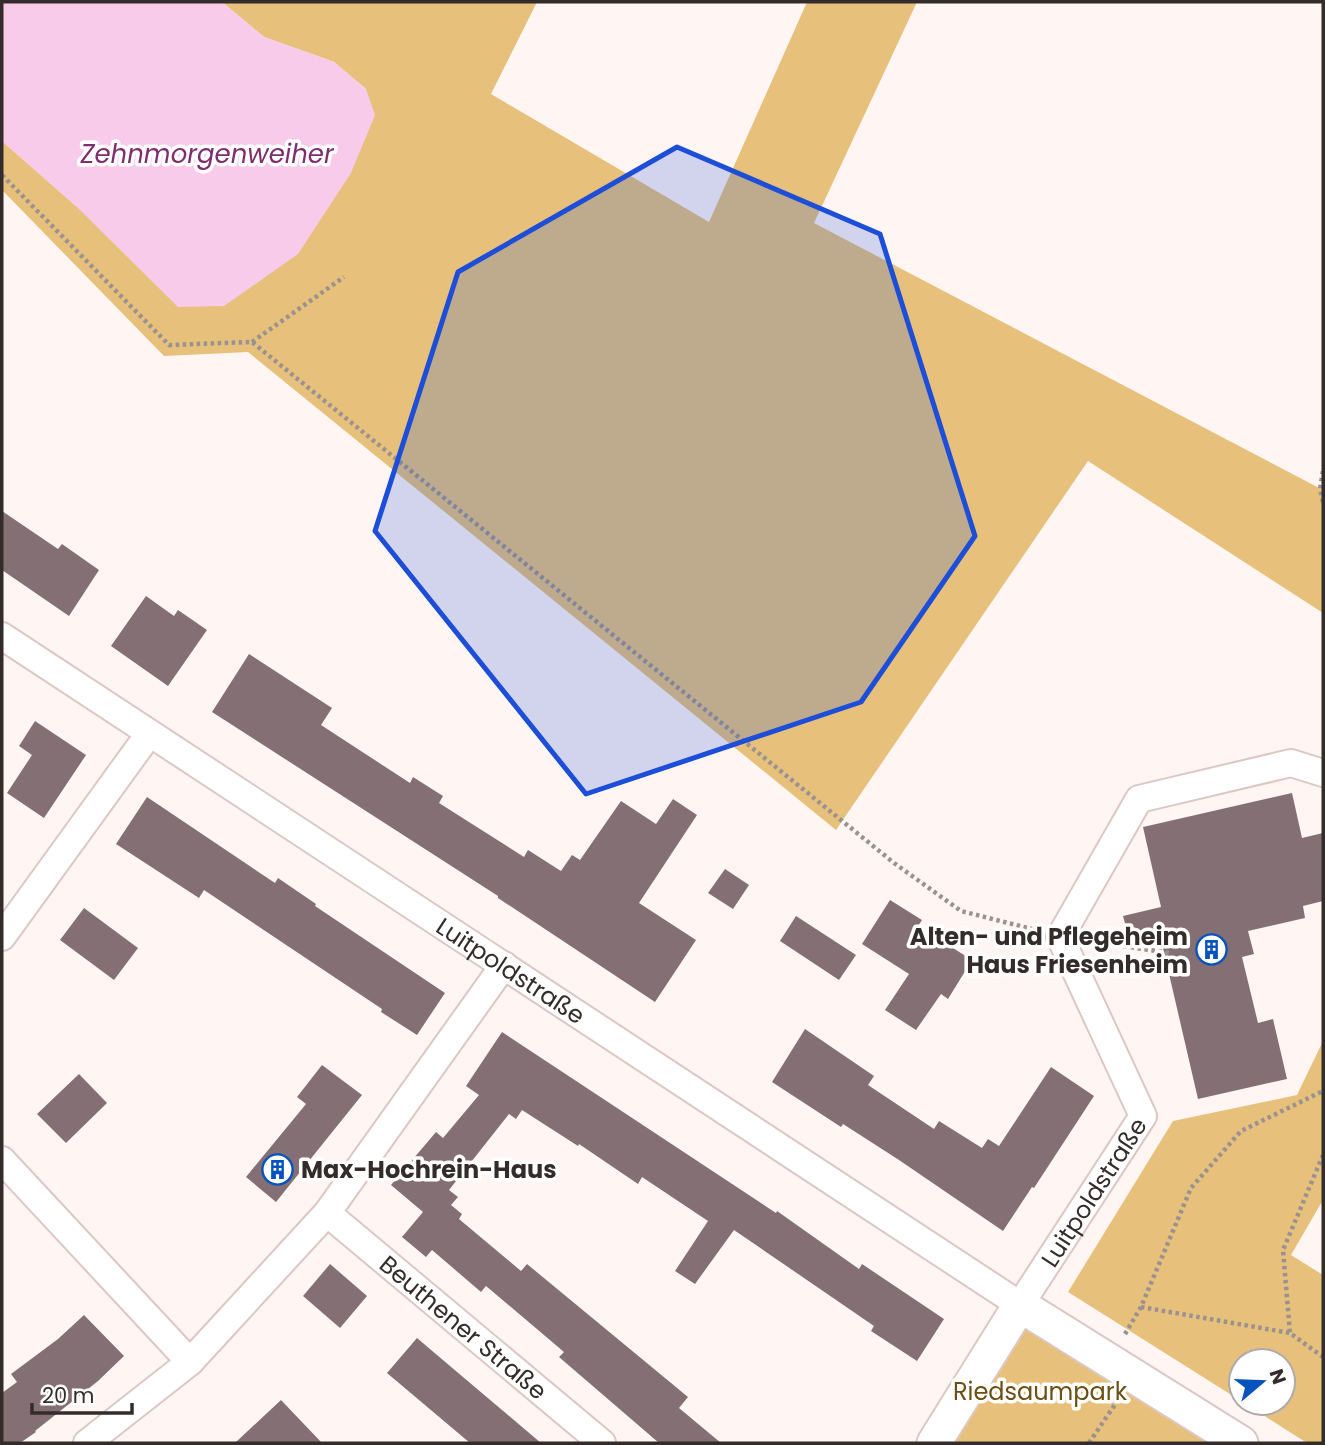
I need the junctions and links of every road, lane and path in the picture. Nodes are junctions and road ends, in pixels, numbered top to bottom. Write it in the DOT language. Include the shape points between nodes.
graph roads {
  1 [pos="2,174"];
  2 [pos="344,277"];
  3 [pos="251,342"];
  4 [pos="1323,471"];
  5 [pos="1323,502"];
  6 [pos="2,636"];
  7 [pos="149,734"];
  8 [pos="1323,773"];
  9 [pos="2,937"];
  10 [pos="1060,937"];
  11 [pos="1170,953"];
  12 [pos="504,965"];
  13 [pos="1323,1091"];
  14 [pos="1323,1155"];
  15 [pos="2,1160"];
  16 [pos="327,1213"];
  17 [pos="1020,1305"];
  18 [pos="1141,1307"];
  19 [pos="1290,1333"];
  20 [pos="1323,1357"];
  21 [pos="1108,1360"];
  22 [pos="190,1362"];
  23 [pos="1111,1411"];
  24 [pos="87,1443"];
  25 [pos="602,1443"];
  26 [pos="934,1443"];
  27 [pos="1089,1443"];
  28 [pos="1241,1443"];
  1 -- 3 [label="path" via="169,345"];
  2 -- 3 [label="path"];
  3 -- 10 [label="path" via="894,863 961,911"];
  4 -- 5 [label="path"];
  6 -- 7 [label="street, Luitpoldstraße"];
  7 -- 9 [label="street"];
  7 -- 12 [label="street, Luitpoldstraße"];
  8 -- 10 [label="street" via="1291,763 1139,799"];
  10 -- 11 [label="path"];
  10 -- 17 [label="street, Luitpoldstraße" via="1143,1116"];
  12 -- 16 [label="street"];
  12 -- 17 [label="street, Luitpoldstraße"];
  13 -- 18 [label="path" via="1241,1131 1191,1188"];
  14 -- 19 [label="path" via="1283,1250"];
  15 -- 22 [label="street"];
  16 -- 22 [label="street"];
  16 -- 25 [label="street, Beuthener Straße"];
  17 -- 21 [label="street, Luitpoldstraße"];
  17 -- 26 [label="street"];
  18 -- 19 [label="path"];
  18 -- 21 [label="path"];
  19 -- 20 [label="path"];
  21 -- 28 [label="street, Luitpoldstraße"];
  22 -- 24 [label="street"];
  23 -- 27 [label="path"];
}
